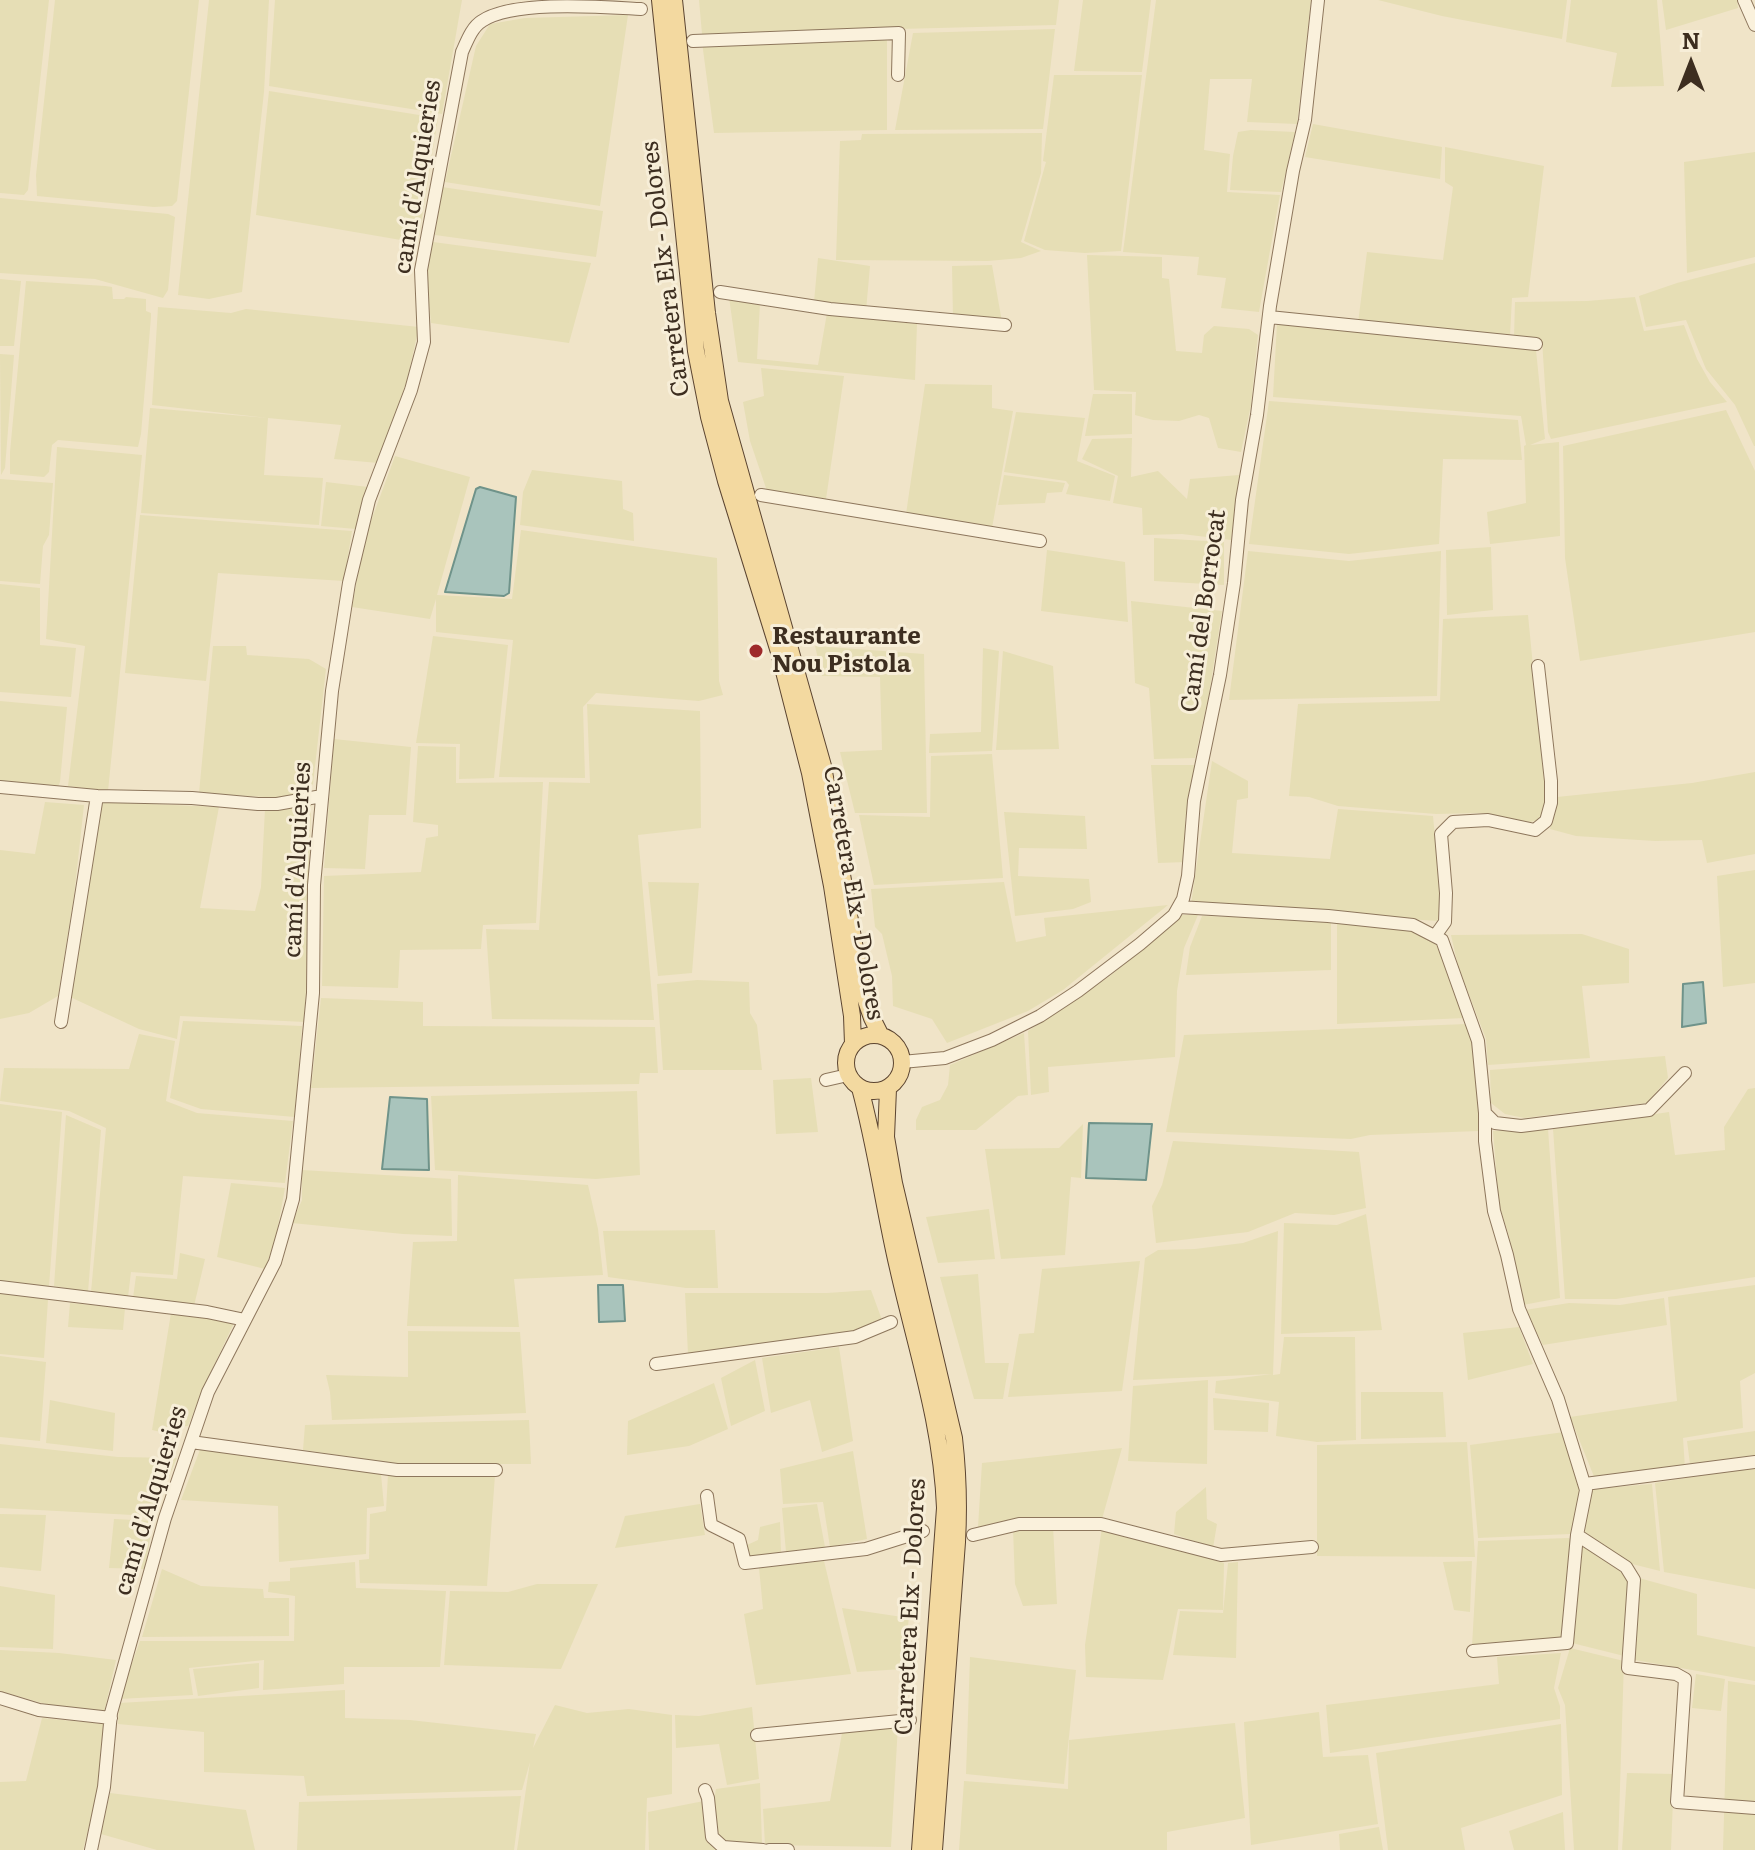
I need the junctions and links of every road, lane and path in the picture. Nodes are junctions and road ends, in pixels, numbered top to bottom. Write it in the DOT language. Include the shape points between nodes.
graph roads {
  1 [pos="660,0"];
  2 [pos="674,0"];
  3 [pos="1318,0"];
  4 [pos="1744,0"];
  5 [pos="641,9"];
  6 [pos="1755,25"];
  7 [pos="693,41"];
  8 [pos="898,75"];
  9 [pos="720,292"];
  10 [pos="1269,317"];
  11 [pos="1005,325"];
  12 [pos="1536,344"];
  13 [pos="761,495"];
  14 [pos="1040,541"];
  15 [pos="1538,666"];
  16 [pos="0,787"];
  17 [pos="97,796"];
  18 [pos="322,796"];
  19 [pos="1179,907"];
  20 [pos="1435,936"];
  21 [pos="61,1022"];
  22 [pos="881,1036"];
  23 [pos="853,1044"];
  24 [pos="902,1062"];
  25 [pos="1685,1073"];
  26 [pos="848,1075"];
  27 [pos="826,1080"];
  28 [pos="860,1088"];
  29 [pos="888,1089"];
  30 [pos="1485,1113"];
  31 [pos="0,1287"];
  32 [pos="245,1320"];
  33 [pos="891,1322"];
  34 [pos="656,1364"];
  35 [pos="191,1442"];
  36 [pos="1755,1462"];
  37 [pos="496,1470"];
  38 [pos="1585,1484"];
  39 [pos="707,1496"];
  40 [pos="923,1531"];
  41 [pos="973,1535"];
  42 [pos="1577,1535"];
  43 [pos="1312,1547"];
  44 [pos="1473,1651"];
  45 [pos="0,1698"];
  46 [pos="111,1718"];
  47 [pos="910,1720"];
  48 [pos="757,1735"];
  49 [pos="705,1790"];
  50 [pos="1755,1808"];
  51 [pos="91,1850"];
  52 [pos="763,1850"];
  53 [pos="769,1850"];
  54 [pos="788,1850"];
  55 [pos="920,1850"];
  56 [pos="934,1850"];
  1 -- 23 [label="main road, Carretera Elx - Dolores" via="701,378 810,773"];
  2 -- 22 [label="main road, Carretera Elx - Dolores" via="720,401 823,766 862,989"];
  3 -- 10 [label="street, Camí del Borrocat" via="1305,120"];
  4 -- 6 [label="street"];
  5 -- 18 [label="street, camí d'Alquieries" via="510,10 482,21 462,52 421,270 424,342 369,500 349,583"];
  7 -- 8 [label="street" via="899,33"];
  9 -- 11 [label="street" via="859,313"];
  10 -- 12 [label="street"];
  10 -- 19 [label="street, Camí del Borrocat" via="1232,599"];
  13 -- 14 [label="street"];
  15 -- 20 [label="street" via="1551,781 1546,821 1535,830 1488,820 1453,822 1441,834 1445,922"];
  16 -- 17 [label="street"];
  17 -- 18 [label="street" via="258,804"];
  17 -- 21 [label="street"];
  18 -- 32 [label="street, camí d'Alquieries" via="313,993 293,1199 275,1262"];
  19 -- 20 [label="street" via="1413,925"];
  19 -- 24 [label="street" via="1140,944 1040,1016 945,1058"];
  20 -- 30 [label="street" via="1442,940 1478,1041"];
  22 -- 23 [label="main road" via="865,1036"];
  22 -- 24 [label="main road" via="898,1048"];
  23 -- 26 [label="main road" via="845,1060"];
  24 -- 29 [label="main road"];
  25 -- 30 [label="street" via="1649,1110 1521,1126 1495,1123"];
  26 -- 27 [label="street"];
  26 -- 28 [label="main road"];
  28 -- 29 [label="main road"];
  28 -- 55 [label="main road, Carretera Elx - Dolores" via="944,1471"];
  29 -- 56 [label="main road, Carretera Elx - Dolores" via="886,1137 894,1183 957,1463 958,1529"];
  30 -- 38 [label="street" via="1494,1211 1519,1309 1558,1399"];
  31 -- 32 [label="street"];
  32 -- 35 [label="street, camí d'Alquieries" via="208,1392"];
  33 -- 34 [label="street" via="855,1337"];
  35 -- 37 [label="street" via="397,1470"];
  35 -- 46 [label="street, camí d'Alquieries"];
  36 -- 38 [label="street"];
  38 -- 42 [label="street"];
  39 -- 40 [label="street" via="711,1525 739,1539 745,1563 866,1549"];
  41 -- 43 [label="street" via="1019,1524 1101,1524 1221,1555"];
  42 -- 44 [label="street" via="1567,1643"];
  42 -- 50 [label="street" via="1626,1567 1634,1580 1628,1668 1685,1679 1677,1802"];
  45 -- 46 [label="street" via="39,1710"];
  46 -- 51 [label="street, camí d'Alquieries"];
  47 -- 48 [label="street"];
  49 -- 52 [label="street" via="712,1837 723,1847"];
  53 -- 54 [label="street"];
}
